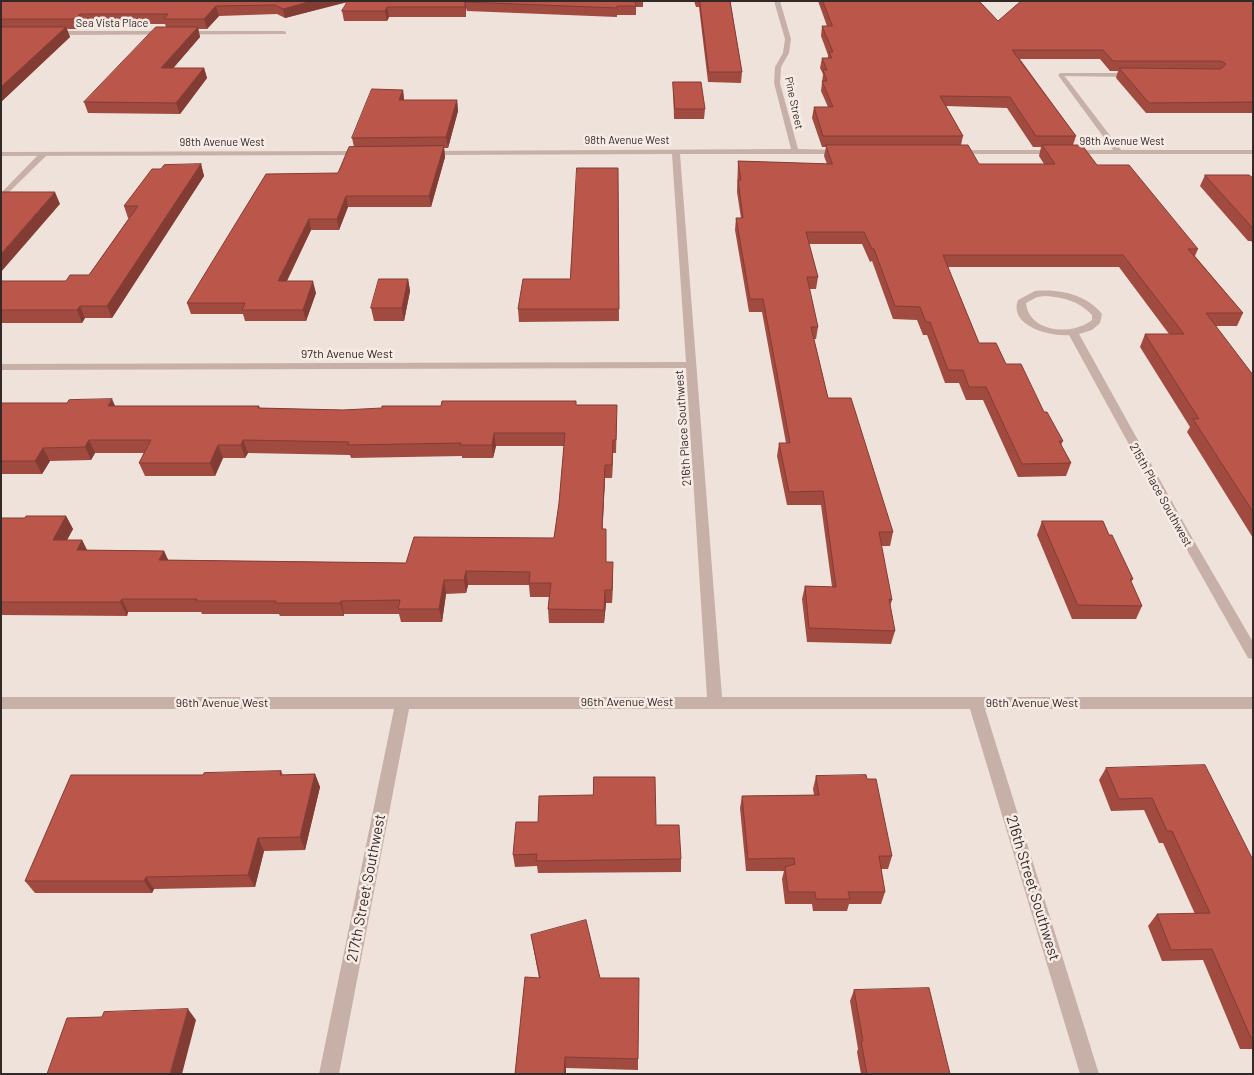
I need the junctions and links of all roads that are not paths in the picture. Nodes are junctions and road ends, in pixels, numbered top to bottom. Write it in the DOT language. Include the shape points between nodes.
graph roads {
  1 [pos="777,1"];
  2 [pos="40,33"];
  3 [pos="284,33"];
  4 [pos="1139,75"];
  5 [pos="676,151"];
  6 [pos="796,152"];
  7 [pos="848,152"];
  8 [pos="945,152"];
  9 [pos="1119,152"];
  10 [pos="1253,152"];
  11 [pos="370,153"];
  12 [pos="419,153"];
  13 [pos="1,154"];
  14 [pos="44,154"];
  15 [pos="1,198"];
  16 [pos="1073,333"];
  17 [pos="692,365"];
  18 [pos="1,367"];
  19 [pos="1253,654"];
  20 [pos="403,702"];
  21 [pos="715,702"];
  22 [pos="1,703"];
  23 [pos="976,703"];
  24 [pos="1253,703"];
  25 [pos="329,1074"];
  26 [pos="1090,1074"];
  1 -- 6 [label="street, Pine Street" via="788,40 778,67 777,83"];
  2 -- 3 [label="street, Sea Vista Place"];
  4 -- 9 [label="street" via="1061,75"];
  5 -- 6 [label="street, 98th Avenue West"];
  5 -- 12 [label="street, 98th Avenue West"];
  5 -- 17 [label="street, 216th Place Southwest"];
  6 -- 7 [label="street, 98th Avenue West"];
  8 -- 9 [label="street, 98th Avenue West"];
  9 -- 10 [label="street, 98th Avenue West"];
  11 -- 14 [label="street, 98th Avenue West"];
  13 -- 14 [label="street, 98th Avenue West"];
  14 -- 15 [label="street"];
  16 -- 16 [label="street" via="1085,331 1097,321 1097,314 1082,301 1045,293 1035,294 1021,302 1022,314 1037,326"];
  16 -- 19 [label="street, 215th Place Southwest" via="1152,480"];
  17 -- 18 [label="street, 97th Avenue West"];
  17 -- 21 [label="street, 216th Place Southwest"];
  20 -- 21 [label="street, 96th Avenue West"];
  20 -- 22 [label="street, 96th Avenue West"];
  20 -- 25 [label="street, 217th Street Southwest"];
  21 -- 23 [label="street, 96th Avenue West"];
  23 -- 24 [label="street, 96th Avenue West"];
  23 -- 26 [label="street, 216th Street Southwest"];
}
